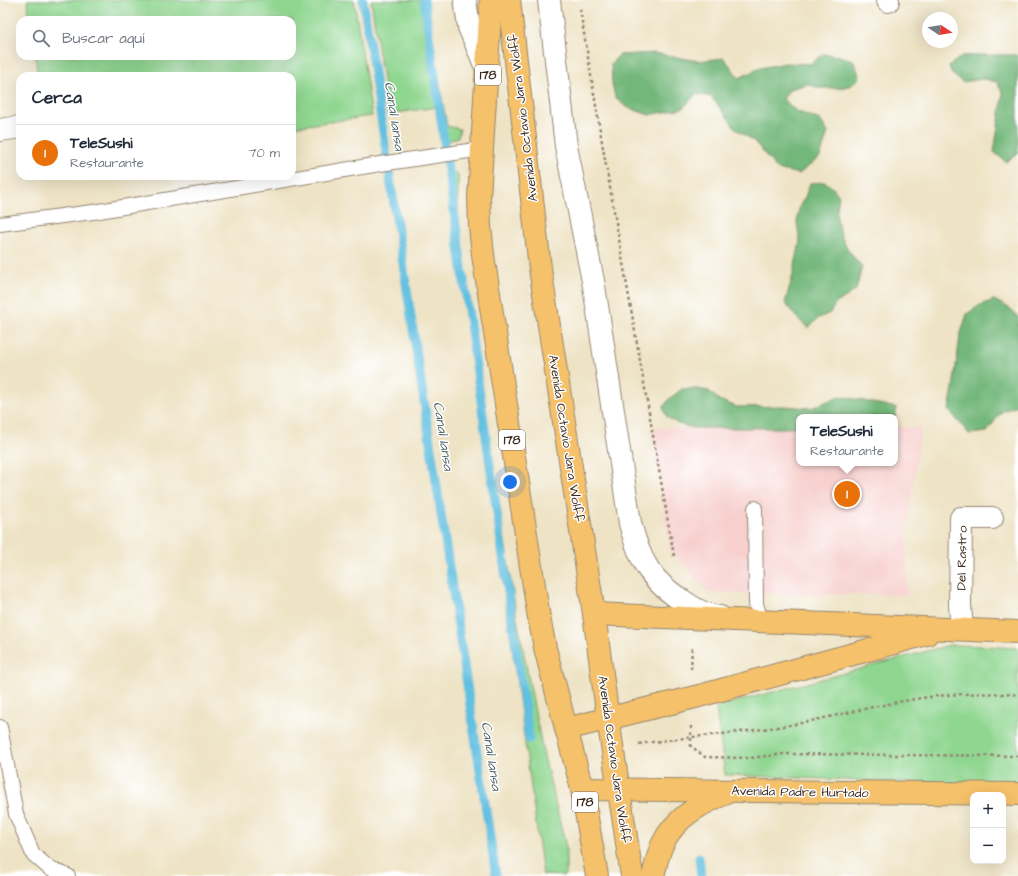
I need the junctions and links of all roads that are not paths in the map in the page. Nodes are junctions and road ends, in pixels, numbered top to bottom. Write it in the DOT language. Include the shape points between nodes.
graph roads {
  1 [pos="465,0"];
  2 [pos="492,0"];
  3 [pos="509,0"];
  4 [pos="549,0"];
  5 [pos="488,72"];
  6 [pos="16,128"];
  7 [pos="0,130"];
  8 [pos="482,149"];
  9 [pos="296,178"];
  10 [pos="285,180"];
  11 [pos="0,224"];
  12 [pos="755,508"];
  13 [pos="992,518"];
  14 [pos="594,614"];
  15 [pos="733,620"];
  16 [pos="761,621"];
  17 [pos="955,629"];
  18 [pos="1018,632"];
  19 [pos="608,719"];
  20 [pos="0,727"];
  21 [pos="566,729"];
  22 [pos="582,789"];
  23 [pos="619,790"];
  24 [pos="733,790"];
  25 [pos="1018,794"];
  26 [pos="68,876"];
  27 [pos="597,876"];
  28 [pos="632,876"];
  29 [pos="653,876"];
  1 -- 5 [label="street" via="469,27"];
  2 -- 5 [label="main road, Avenida Octavio Jara Wolff / 178"];
  3 -- 14 [label="main road, Avenida Octavio Jara Wolff / 178" via="540,268"];
  4 -- 15 [label="street" via="566,146 594,286 630,523 636,546 651,574 674,596 707,614"];
  5 -- 8 [label="main road, Avenida Octavio Jara Wolff / 178"];
  6 -- 7 [label="street"];
  8 -- 9 [label="lane"];
  8 -- 21 [label="main road, Avenida Octavio Jara Wolff / 178" via="480,226 483,255 538,612"];
  10 -- 11 [label="lane" via="94,212"];
  12 -- 16 [label="lane" via="756,604"];
  13 -- 17 [label="street, Del Rastro" via="962,518 960,606"];
  14 -- 15 [label="main road"];
  14 -- 19 [label="main road, Avenida Octavio Jara Wolff / 178"];
  15 -- 16 [label="main road"];
  16 -- 17 [label="main road"];
  17 -- 18 [label="main road"];
  17 -- 19 [label="main road"];
  19 -- 21 [label="main road"];
  19 -- 23 [label="main road, Avenida Octavio Jara Wolff / 178"];
  20 -- 26 [label="lane" via="16,814 33,854 50,869"];
  21 -- 22 [label="main road, 178"];
  22 -- 23 [label="main road, Avenida Padre Hurtado"];
  22 -- 27 [label="main road, 178"];
  23 -- 24 [label="main road, Avenida Padre Hurtado"];
  23 -- 28 [label="main road, Avenida Octavio Jara Wolff / 178"];
  24 -- 25 [label="main road, Avenida Padre Hurtado"];
  24 -- 29 [label="main road" via="691,810 676,824 662,844"];
}
